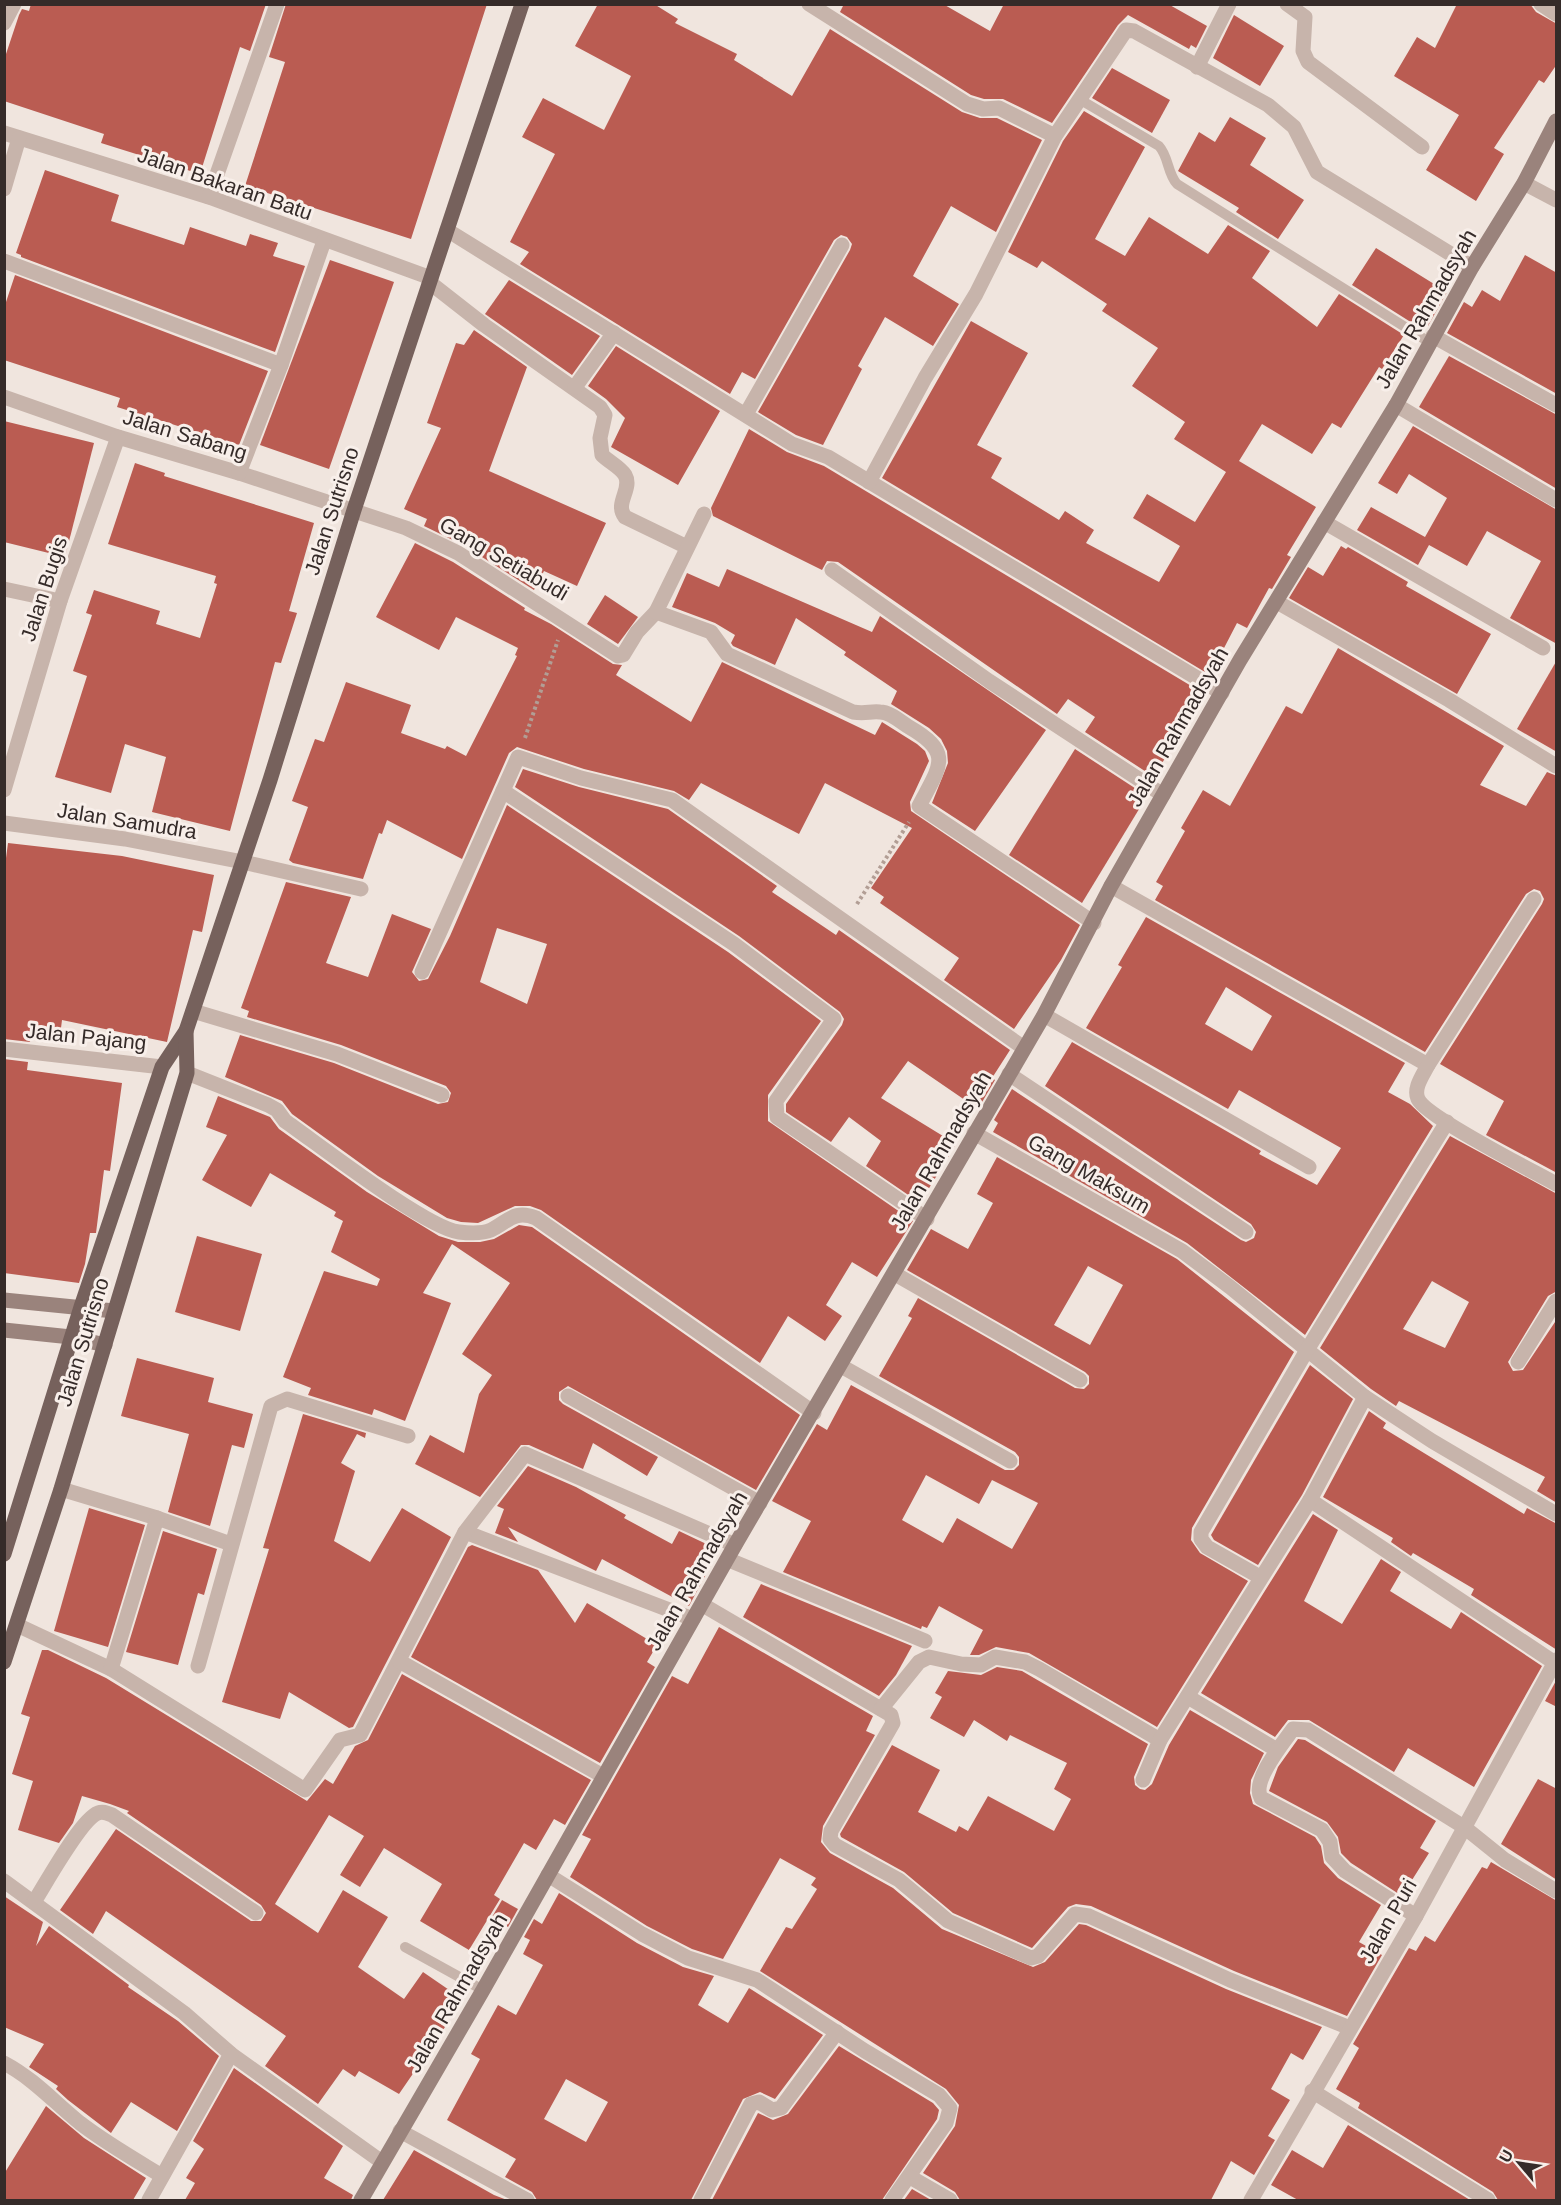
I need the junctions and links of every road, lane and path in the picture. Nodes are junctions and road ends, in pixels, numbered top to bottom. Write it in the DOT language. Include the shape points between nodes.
graph roads {
  1 [pos="14,4"];
  2 [pos="277,4"];
  3 [pos="522,4"];
  4 [pos="809,4"];
  5 [pos="1229,4"];
  6 [pos="1287,4"];
  7 [pos="1541,4"];
  8 [pos="1557,14"];
  9 [pos="4,23"];
  10 [pos="1197,67"];
  11 [pos="1079,99"];
  12 [pos="1557,121"];
  13 [pos="12,136"];
  14 [pos="1055,136"];
  15 [pos="1422,147"];
  16 [pos="1524,183"];
  17 [pos="4,189"];
  18 [pos="209,197"];
  19 [pos="1557,200"];
  20 [pos="447,230"];
  21 [pos="324,241"];
  22 [pos="842,245"];
  23 [pos="4,261"];
  24 [pos="1472,267"];
  25 [pos="430,280"];
  26 [pos="614,333"];
  27 [pos="1431,339"];
  28 [pos="281,364"];
  29 [pos="576,387"];
  30 [pos="4,397"];
  31 [pos="1396,405"];
  32 [pos="1557,405"];
  33 [pos="746,414"];
  34 [pos="118,437"];
  35 [pos="239,472"];
  36 [pos="869,482"];
  37 [pos="1557,500"];
  38 [pos="354,510"];
  39 [pos="704,514"];
  40 [pos="1324,522"];
  41 [pos="687,547"];
  42 [pos="832,570"];
  43 [pos="4,589"];
  44 [pos="60,601"];
  45 [pos="1277,602"];
  46 [pos="656,612"];
  47 [pos="565,620"];
  48 [pos="1543,648"];
  49 [pos="1222,693"];
  50 [pos="518,757"];
  51 [pos="1557,766"];
  52 [pos="4,790"];
  53 [pos="503,791"];
  54 [pos="1163,795"];
  55 [pos="919,806"];
  56 [pos="4,824"];
  57 [pos="243,862"];
  58 [pos="1111,886"];
  59 [pos="361,889"];
  60 [pos="1534,899"];
  61 [pos="846,922"];
  62 [pos="1094,923"];
  63 [pos="422,972"];
  64 [pos="192,1011"];
  65 [pos="1044,1015"];
  66 [pos="186,1031"];
  67 [pos="1024,1048"];
  68 [pos="4,1049"];
  69 [pos="1428,1065"];
  70 [pos="162,1067"];
  71 [pos="187,1073"];
  72 [pos="1009,1074"];
  73 [pos="442,1095"];
  74 [pos="1447,1122"];
  75 [pos="974,1133"];
  76 [pos="1309,1167"];
  77 [pos="1557,1184"];
  78 [pos="927,1219"];
  79 [pos="1246,1232"];
  80 [pos="895,1274"];
  81 [pos="4,1300"];
  82 [pos="1557,1301"];
  83 [pos="81,1307"];
  84 [pos="114,1311"];
  85 [pos="4,1330"];
  86 [pos="71,1337"];
  87 [pos="105,1345"];
  88 [pos="1307,1350"];
  89 [pos="1518,1362"];
  90 [pos="841,1366"];
  91 [pos="1080,1380"];
  92 [pos="568,1396"];
  93 [pos="1365,1397"];
  94 [pos="814,1413"];
  95 [pos="408,1436"];
  96 [pos="1010,1461"];
  97 [pos="61,1489"];
  98 [pos="1311,1500"];
  99 [pos="760,1503"];
  100 [pos="1557,1514"];
  101 [pos="157,1518"];
  102 [pos="465,1532"];
  103 [pos="231,1544"];
  104 [pos="735,1545"];
  105 [pos="4,1554"];
  106 [pos="729,1560"];
  107 [pos="1260,1578"];
  108 [pos="703,1605"];
  109 [pos="693,1619"];
  110 [pos="16,1624"];
  111 [pos="925,1641"];
  112 [pos="399,1661"];
  113 [pos="1556,1661"];
  114 [pos="4,1662"];
  115 [pos="198,1666"];
  116 [pos="111,1669"];
  117 [pos="1188,1697"];
  118 [pos="881,1709"];
  119 [pos="1160,1740"];
  120 [pos="1277,1750"];
  121 [pos="603,1776"];
  122 [pos="1143,1780"];
  123 [pos="1464,1827"];
  124 [pos="548,1875"];
  125 [pos="4,1881"];
  126 [pos="1557,1891"];
  127 [pos="34,1902"];
  128 [pos="256,1913"];
  129 [pos="1416,1916"];
  130 [pos="405,1947"];
  131 [pos="483,1990"];
  132 [pos="1350,2028"];
  133 [pos="837,2032"];
  134 [pos="231,2054"];
  135 [pos="4,2063"];
  136 [pos="1312,2091"];
  137 [pos="400,2132"];
  138 [pos="382,2162"];
  139 [pos="162,2176"];
  140 [pos="910,2177"];
  141 [pos="149,2200"];
  142 [pos="361,2200"];
  143 [pos="527,2200"];
  144 [pos="701,2200"];
  145 [pos="892,2200"];
  146 [pos="950,2200"];
  147 [pos="1251,2200"];
  148 [pos="1488,2200"];
  1 -- 9 [label="street"];
  2 -- 18 [label="street"];
  3 -- 20 [label="main road, Jalan Sutrisno"];
  4 -- 14 [label="street" via="968,104 983,109 999,108"];
  5 -- 10 [label="street"];
  6 -- 15 [label="street" via="1305,17 1304,51 1308,62"];
  7 -- 8 [label="street"];
  10 -- 11 [label="street" via="1126,30"];
  10 -- 24 [label="street" via="1268,105 1286,120 1303,140 1317,172"];
  11 -- 14 [label="street"];
  11 -- 27 [label="lane" via="1159,146 1177,184"];
  12 -- 16 [label="street, Jalan Rahmadsyah"];
  13 -- 17 [label="street"];
  13 -- 18 [label="street, Jalan Bakaran Batu"];
  14 -- 36 [label="street" via="976,294"];
  16 -- 19 [label="street"];
  16 -- 24 [label="street, Jalan Rahmadsyah"];
  18 -- 21 [label="street, Jalan Bakaran Batu"];
  20 -- 25 [label="main road, Jalan Sutrisno"];
  20 -- 26 [label="street"];
  21 -- 25 [label="street, Jalan Bakaran Batu"];
  21 -- 28 [label="street"];
  22 -- 33 [label="street"];
  23 -- 28 [label="street"];
  24 -- 27 [label="street, Jalan Rahmadsyah"];
  25 -- 29 [label="street, Jalan Bakaran Batu" via="484,325"];
  25 -- 38 [label="main road, Jalan Sutrisno"];
  26 -- 29 [label="street"];
  26 -- 33 [label="street"];
  27 -- 31 [label="street, Jalan Rahmadsyah"];
  27 -- 32 [label="street"];
  28 -- 35 [label="street"];
  29 -- 41 [label="street, Jalan Bakaran Batu" via="604,411 599,447 602,455 625,475 627,485 621,513"];
  30 -- 34 [label="street, Jalan Sabang"];
  31 -- 37 [label="street"];
  31 -- 40 [label="street, Jalan Rahmadsyah"];
  33 -- 36 [label="street" via="792,444 828,457"];
  34 -- 35 [label="street, Jalan Sabang"];
  34 -- 44 [label="street, Jalan Bugis"];
  35 -- 38 [label="street, Jalan Sabang"];
  36 -- 49 [label="street"];
  38 -- 47 [label="street, Gang Setiabudi" via="458,552"];
  38 -- 57 [label="main road, Jalan Sutrisno"];
  39 -- 41 [label="street"];
  40 -- 45 [label="street, Jalan Rahmadsyah"];
  40 -- 48 [label="street"];
  41 -- 46 [label="street"];
  42 -- 54 [label="street" via="989,681"];
  43 -- 44 [label="street"];
  44 -- 52 [label="street, Jalan Bugis"];
  45 -- 49 [label="street, Jalan Rahmadsyah"];
  45 -- 51 [label="street"];
  46 -- 47 [label="street, Gang Setiabudi" via="621,656 588,639"];
  46 -- 55 [label="street" via="711,632 728,654 746,663 853,712 891,715 932,740 939,759"];
  47 -- 50 [label="path"];
  49 -- 54 [label="street, Jalan Rahmadsyah"];
  50 -- 53 [label="street"];
  50 -- 61 [label="street" via="581,778 672,800"];
  53 -- 63 [label="street"];
  53 -- 78 [label="street" via="734,944 834,1019 776,1101 777,1117"];
  54 -- 58 [label="street, Jalan Rahmadsyah"];
  55 -- 61 [label="path"];
  55 -- 62 [label="street"];
  56 -- 57 [label="street, Jalan Samudra" via="125,839"];
  57 -- 59 [label="street, Jalan Samudra"];
  57 -- 64 [label="main road, Jalan Sutrisno"];
  58 -- 62 [label="street, Jalan Rahmadsyah"];
  58 -- 69 [label="street"];
  60 -- 69 [label="street"];
  61 -- 67 [label="street"];
  62 -- 65 [label="street, Jalan Rahmadsyah"];
  64 -- 66 [label="main road, Jalan Sutrisno"];
  64 -- 73 [label="street" via="337,1054"];
  65 -- 67 [label="street, Jalan Rahmadsyah"];
  65 -- 76 [label="street"];
  66 -- 70 [label="main road, Jalan Sutrisno"];
  66 -- 71 [label="main road, Jalan Sutrisno"];
  67 -- 72 [label="street, Jalan Rahmadsyah"];
  68 -- 70 [label="street, Jalan Pajang"];
  69 -- 74 [label="street" via="1417,1086 1418,1099"];
  70 -- 83 [label="main road, Jalan Sutrisno"];
  71 -- 84 [label="main road, Jalan Sutrisno"];
  71 -- 94 [label="street" via="277,1110 285,1121 423,1217 456,1232 490,1230 511,1215 536,1218"];
  72 -- 75 [label="street, Jalan Rahmadsyah"];
  72 -- 79 [label="street"];
  74 -- 77 [label="street"];
  74 -- 88 [label="street"];
  75 -- 78 [label="street, Jalan Rahmadsyah"];
  75 -- 88 [label="street, Gang Maksum" via="1182,1251"];
  78 -- 80 [label="street, Jalan Rahmadsyah"];
  80 -- 90 [label="street, Jalan Rahmadsyah"];
  80 -- 91 [label="street"];
  81 -- 83 [label="street"];
  82 -- 89 [label="street"];
  83 -- 84 [label="street"];
  83 -- 86 [label="main road, Jalan Sutrisno"];
  84 -- 87 [label="main road, Jalan Sutrisno"];
  85 -- 86 [label="street"];
  86 -- 87 [label="street"];
  86 -- 105 [label="main road, Jalan Sutrisno"];
  87 -- 97 [label="main road, Jalan Sutrisno"];
  88 -- 93 [label="street, Gang Maksum"];
  88 -- 107 [label="street" via="1201,1532 1207,1547"];
  90 -- 94 [label="street, Jalan Rahmadsyah"];
  90 -- 96 [label="street"];
  92 -- 99 [label="street"];
  93 -- 98 [label="street"];
  93 -- 100 [label="street, Gang Maksum"];
  94 -- 99 [label="street, Jalan Rahmadsyah"];
  95 -- 103 [label="street" via="287,1399 279,1400 271,1406 265,1421"];
  97 -- 101 [label="street"];
  97 -- 110 [label="main road, Jalan Sutrisno"];
  98 -- 107 [label="street"];
  98 -- 113 [label="street"];
  99 -- 104 [label="street, Jalan Rahmadsyah"];
  101 -- 103 [label="street"];
  101 -- 116 [label="street"];
  102 -- 104 [label="street" via="525,1454"];
  102 -- 109 [label="street"];
  102 -- 112 [label="street"];
  103 -- 115 [label="street"];
  104 -- 106 [label="street, Jalan Rahmadsyah"];
  106 -- 108 [label="street, Jalan Rahmadsyah"];
  106 -- 111 [label="street"];
  107 -- 117 [label="street"];
  108 -- 109 [label="street, Jalan Rahmadsyah"];
  108 -- 118 [label="street"];
  109 -- 121 [label="street, Jalan Rahmadsyah"];
  110 -- 114 [label="main road, Jalan Sutrisno"];
  110 -- 116 [label="street"];
  112 -- 116 [label="street" via="360,1735 340,1740 305,1790"];
  112 -- 121 [label="street"];
  113 -- 123 [label="street, Jalan Puri"];
  117 -- 119 [label="street"];
  117 -- 120 [label="street"];
  118 -- 119 [label="street" via="919,1662 929,1657 981,1665 995,1657 1025,1662 1039,1669"];
  118 -- 132 [label="street" via="891,1715 893,1723 831,1831 830,1839 835,1845 899,1880 948,1921 1023,1956 1038,1956 1076,1914 1089,1916 1230,1980"];
  119 -- 122 [label="street"];
  120 -- 123 [label="street" via="1293,1729 1308,1730"];
  120 -- 129 [label="street" via="1259,1784 1261,1798 1322,1830 1330,1842 1332,1857 1345,1871"];
  121 -- 124 [label="street, Jalan Rahmadsyah"];
  123 -- 126 [label="street" via="1505,1860"];
  123 -- 129 [label="street, Jalan Puri"];
  124 -- 131 [label="street, Jalan Rahmadsyah"];
  124 -- 133 [label="street" via="688,1958 757,1980"];
  125 -- 127 [label="street"];
  127 -- 128 [label="street" via="86,1824 96,1813 103,1812"];
  127 -- 134 [label="street" via="184,2013"];
  129 -- 132 [label="street, Jalan Puri"];
  130 -- 131 [label="lane"];
  131 -- 137 [label="street, Jalan Rahmadsyah"];
  132 -- 136 [label="street, Jalan Puri"];
  133 -- 140 [label="street" via="939,2095 950,2108 946,2123"];
  133 -- 144 [label="street" via="781,2108 772,2110 759,2102 751,2104"];
  134 -- 138 [label="street"];
  134 -- 139 [label="street"];
  135 -- 139 [label="street" via="28,2076 107,2144"];
  136 -- 147 [label="street, Jalan Puri"];
  136 -- 148 [label="street"];
  137 -- 138 [label="street, Jalan Rahmadsyah"];
  137 -- 143 [label="street"];
  138 -- 142 [label="street, Jalan Rahmadsyah"];
  139 -- 141 [label="street"];
  140 -- 145 [label="street"];
  140 -- 146 [label="street"];
}
